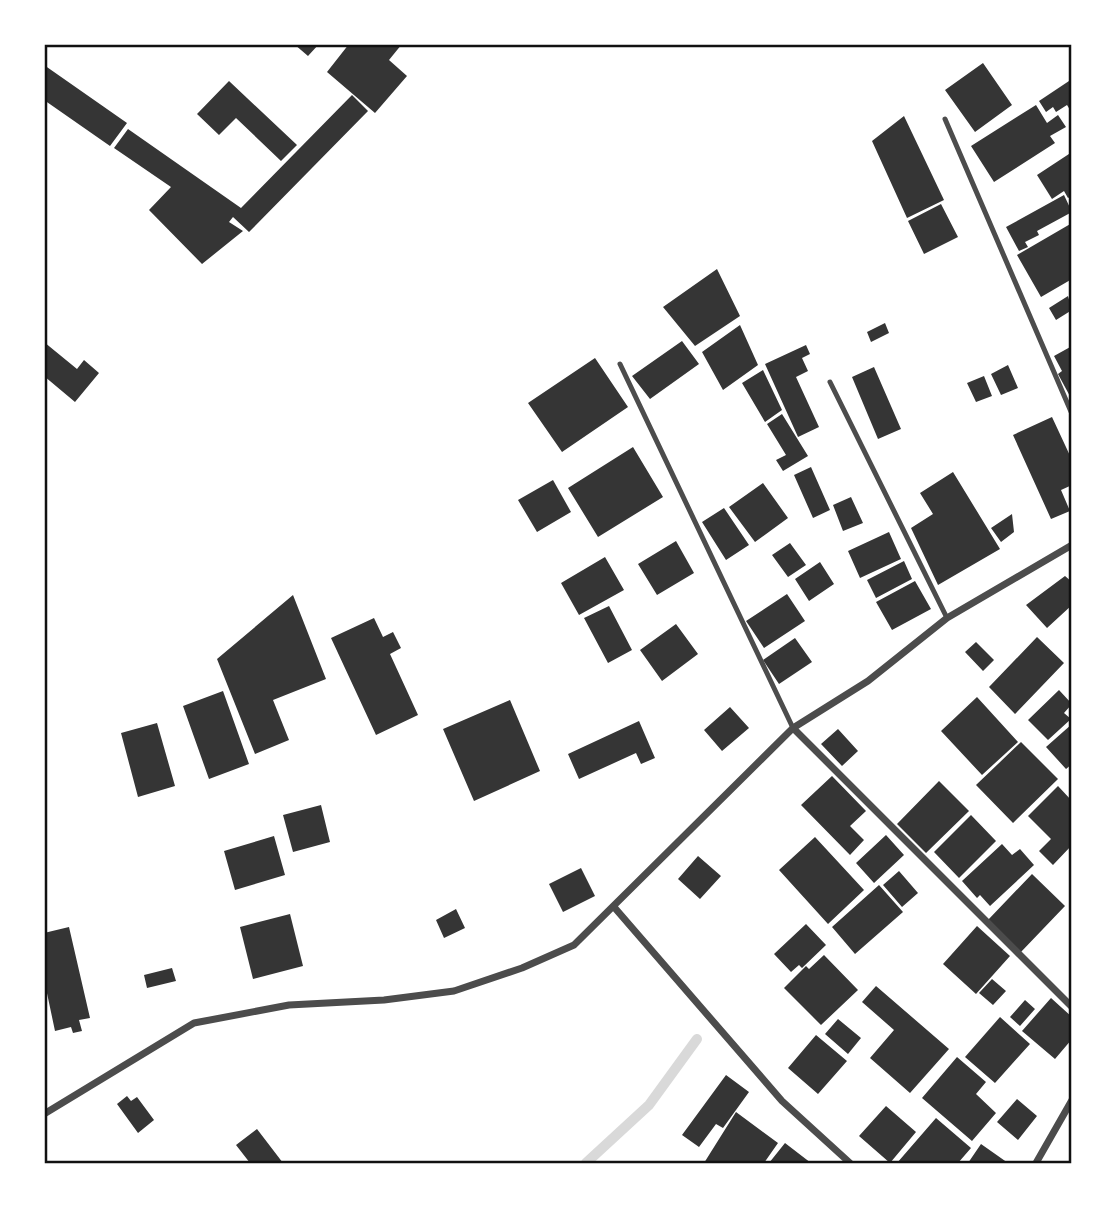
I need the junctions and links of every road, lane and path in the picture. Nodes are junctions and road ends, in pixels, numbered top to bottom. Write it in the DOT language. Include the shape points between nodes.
graph roads {
  1 [pos="945,119"];
  2 [pos="620,364"];
  3 [pos="830,382"];
  4 [pos="1072,414"];
  5 [pos="1072,545"];
  6 [pos="947,618"];
  7 [pos="793,728"];
  8 [pos="614,907"];
  9 [pos="1072,1007"];
  10 [pos="1072,1100"];
  11 [pos="44,1114"];
  12 [pos="850,1163"];
  13 [pos="1036,1163"];
  1 -- 4 [label="lane"];
  2 -- 7 [label="lane"];
  3 -- 6 [label="lane"];
  5 -- 6 [label="street"];
  6 -- 7 [label="street" via="868,681"];
  7 -- 8 [label="street"];
  7 -- 9 [label="street"];
  8 -- 11 [label="street" via="574,945 454,990 384,1000 289,1005 194,1023"];
  8 -- 12 [label="street" via="782,1101"];
  10 -- 13 [label="street"];
}
